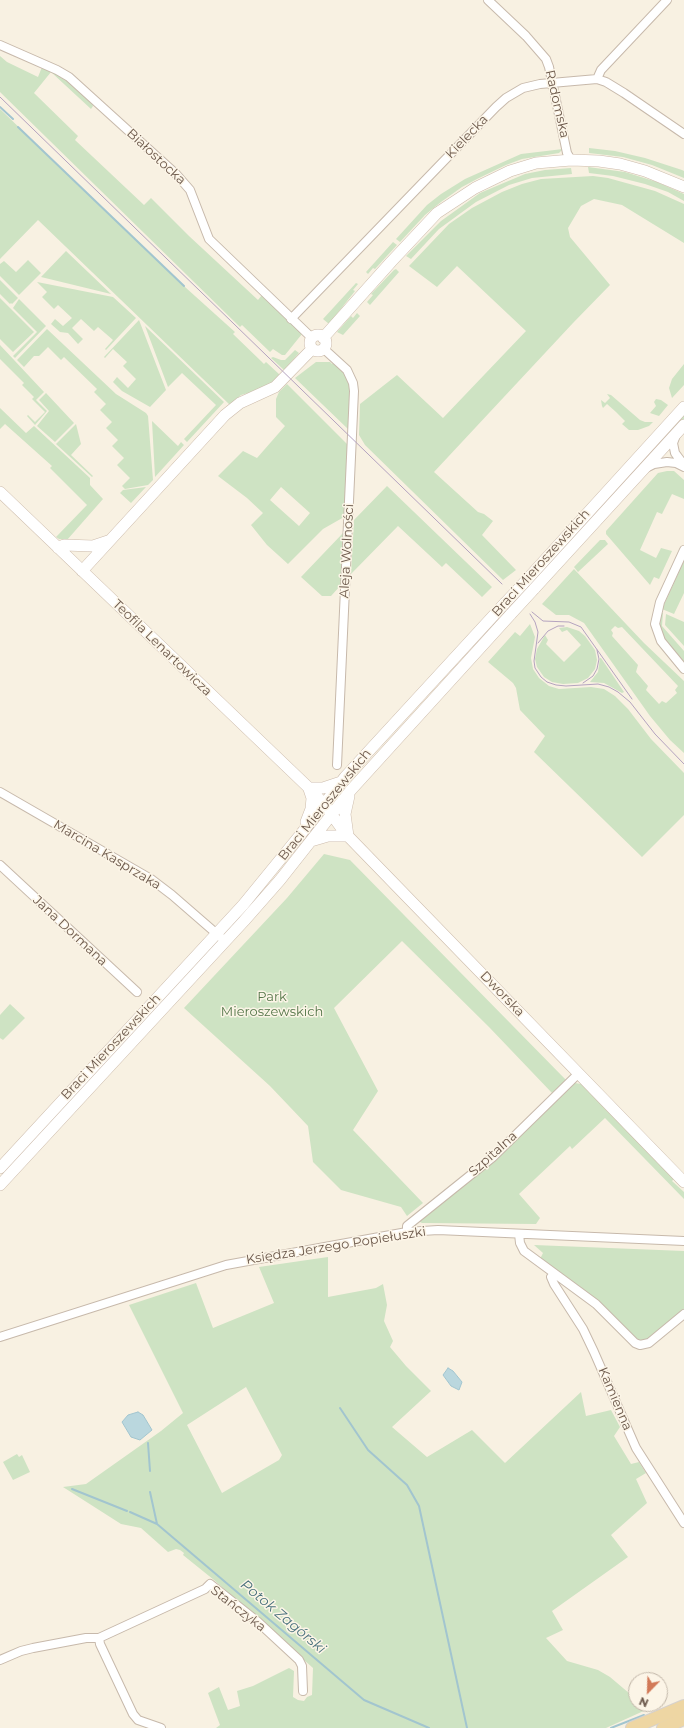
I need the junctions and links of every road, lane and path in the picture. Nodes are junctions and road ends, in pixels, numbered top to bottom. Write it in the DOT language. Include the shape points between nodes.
graph roads {
  1 [pos="488,0"];
  2 [pos="667,0"];
  3 [pos="0,45"];
  4 [pos="597,79"];
  5 [pos="553,83"];
  6 [pos="684,134"];
  7 [pos="571,160"];
  8 [pos="684,186"];
  9 [pos="291,319"];
  10 [pos="312,343"];
  11 [pos="324,343"];
  12 [pos="684,407"];
  13 [pos="681,429"];
  14 [pos="684,466"];
  15 [pos="644,469"];
  16 [pos="0,492"];
  17 [pos="114,537"];
  18 [pos="58,548"];
  19 [pos="684,550"];
  20 [pos="82,571"];
  21 [pos="534,572"];
  22 [pos="542,580"];
  23 [pos="684,669"];
  24 [pos="337,765"];
  25 [pos="341,782"];
  26 [pos="308,788"];
  27 [pos="351,790"];
  28 [pos="0,792"];
  29 [pos="324,804"];
  30 [pos="332,815"];
  31 [pos="302,834"];
  32 [pos="348,836"];
  33 [pos="311,841"];
  34 [pos="1,869"];
  35 [pos="216,933"];
  36 [pos="226,941"];
  37 [pos="137,992"];
  38 [pos="579,1073"];
  39 [pos="0,1167"];
  40 [pos="9,1175"];
  41 [pos="684,1182"];
  42 [pos="0,1185"];
  43 [pos="407,1232"];
  44 [pos="519,1234"];
  45 [pos="684,1241"];
  46 [pos="554,1274"];
  47 [pos="684,1314"];
  48 [pos="0,1337"];
  49 [pos="684,1523"];
  50 [pos="99,1638"];
  51 [pos="0,1660"];
  52 [pos="303,1691"];
  53 [pos="684,1706"];
  54 [pos="684,1719"];
  55 [pos="162,1728"];
  56 [pos="632,1728"];
  57 [pos="663,1728"];
  1 -- 5 [label="street, Radomska" via="540,51 549,67"];
  2 -- 4 [label="street" via="602,70"];
  3 -- 9 [label="street, Białostocka" via="69,77 176,174 190,190 209,239"];
  4 -- 5 [label="street, Kielecka"];
  4 -- 6 [label="street" via="624,93"];
  5 -- 7 [label="street, Radomska" via="567,153"];
  5 -- 9 [label="street, Kielecka" via="523,88 498,105"];
  7 -- 8 [label="main road" via="620,164"];
  7 -- 11 [label="main road" via="523,166 494,178 452,202 428,222"];
  9 -- 10 [label="street, Białostocka"];
  10 -- 11 [label="main road" via="319,335"];
  10 -- 17 [label="main road" via="275,387 240,403 225,415"];
  11 -- 24 [label="street, Aleja Wolności" via="347,370 354,391"];
  12 -- 21 [label="main road, Braci Mieroszewskich"];
  13 -- 14 [label="street" via="674,442 674,449"];
  13 -- 15 [label="main road, Braci Mieroszewskich"];
  14 -- 15 [label="street" via="676,462 667,462"];
  15 -- 22 [label="main road, Braci Mieroszewskich"];
  16 -- 18 [label="main road, Teofila Lenartowicza"];
  17 -- 18 [label="main road" via="97,546 64,545"];
  17 -- 20 [label="main road"];
  18 -- 20 [label="main road, Teofila Lenartowicza"];
  19 -- 23 [label="street" via="660,602 655,624 661,641"];
  20 -- 26 [label="main road, Teofila Lenartowicza"];
  21 -- 22 [label="main road"];
  21 -- 25 [label="main road, Braci Mieroszewskich, bridge"];
  22 -- 27 [label="main road, Braci Mieroszewskich, bridge"];
  25 -- 26 [label="main road" via="323,788"];
  25 -- 29 [label="main road, Braci Mieroszewskich"];
  26 -- 29 [label="main road, Teofila Lenartowicza"];
  26 -- 31 [label="main road" via="312,798 311,809"];
  27 -- 30 [label="main road, Braci Mieroszewskich"];
  27 -- 32 [label="main road" via="345,814"];
  28 -- 35 [label="street, Marcina Kasprzaka" via="151,879"];
  29 -- 30 [label="main road, Dworska"];
  29 -- 31 [label="main road, Braci Mieroszewskich"];
  30 -- 32 [label="main road, Dworska"];
  30 -- 33 [label="main road, Braci Mieroszewskich"];
  31 -- 35 [label="main road, Braci Mieroszewskich" via="243,905"];
  32 -- 33 [label="main road" via="328,836"];
  32 -- 38 [label="main road, Dworska"];
  33 -- 36 [label="main road, Braci Mieroszewskich"];
  34 -- 37 [label="street, Jana Dormana"];
  35 -- 36 [label="street, Marcina Kasprzaka"];
  35 -- 39 [label="main road, Braci Mieroszewskich"];
  36 -- 40 [label="main road, Braci Mieroszewskich"];
  38 -- 41 [label="main road, Dworska"];
  38 -- 43 [label="street, Szpitalna" via="493,1157 407,1226"];
  39 -- 40 [label="street"];
  40 -- 42 [label="main road, Braci Mieroszewskich"];
  43 -- 44 [label="street, Księdza Jerzego Popiełuszki" via="438,1230"];
  43 -- 48 [label="street, Księdza Jerzego Popiełuszki" via="226,1265"];
  44 -- 45 [label="street, Księdza Jerzego Popiełuszki"];
  44 -- 46 [label="street" via="524,1251"];
  46 -- 47 [label="street" via="596,1304 630,1338 640,1344 649,1343"];
  46 -- 49 [label="street, Kamienna" via="551,1277 554,1284 592,1346 636,1448"];
  50 -- 51 [label="street" via="86,1638 22,1650"];
  50 -- 52 [label="street, Stańczyka" via="205,1589 210,1584 258,1622 299,1660 302,1666"];
  50 -- 55 [label="street" via="133,1714 138,1720"];
  53 -- 56 [label="main road"];
  54 -- 57 [label="main road"];
}
